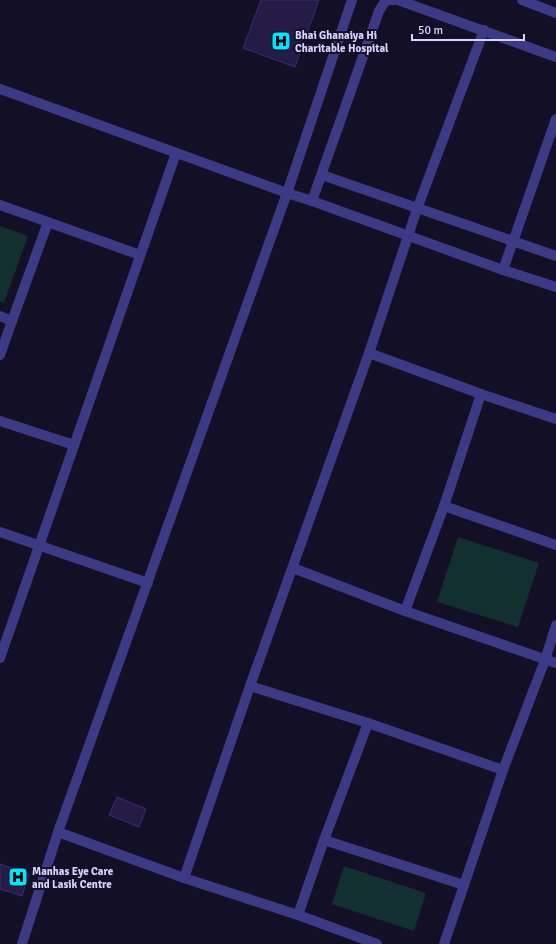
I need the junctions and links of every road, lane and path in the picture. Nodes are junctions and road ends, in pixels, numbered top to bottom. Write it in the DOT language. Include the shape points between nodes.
graph roads {
  1 [pos="352,0"];
  2 [pos="394,0"];
  3 [pos="398,0"];
  4 [pos="522,0"];
  5 [pos="556,13"];
  6 [pos="484,30"];
  7 [pos="556,57"];
  8 [pos="0,89"];
  9 [pos="556,119"];
  10 [pos="176,153"];
  11 [pos="322,175"];
  12 [pos="287,193"];
  13 [pos="312,201"];
  14 [pos="0,205"];
  15 [pos="418,209"];
  16 [pos="48,222"];
  17 [pos="409,236"];
  18 [pos="514,241"];
  19 [pos="140,255"];
  20 [pos="556,256"];
  21 [pos="503,270"];
  22 [pos="556,287"];
  23 [pos="0,316"];
  24 [pos="12,321"];
  25 [pos="369,354"];
  26 [pos="0,355"];
  27 [pos="481,394"];
  28 [pos="556,419"];
  29 [pos="0,421"];
  30 [pos="74,445"];
  31 [pos="444,506"];
  32 [pos="0,532"];
  33 [pos="39,545"];
  34 [pos="556,545"];
  35 [pos="293,568"];
  36 [pos="148,583"];
  37 [pos="406,611"];
  38 [pos="556,625"];
  39 [pos="1,651"];
  40 [pos="545,660"];
  41 [pos="556,663"];
  42 [pos="250,686"];
  43 [pos="368,723"];
  44 [pos="503,770"];
  45 [pos="58,832"];
  46 [pos="324,840"];
  47 [pos="184,878"];
  48 [pos="464,884"];
  49 [pos="298,915"];
  50 [pos="22,944"];
  51 [pos="377,944"];
  52 [pos="444,944"];
  1 -- 12 [label="street"];
  2 -- 11 [label="street" via="386,0 379,10"];
  3 -- 6 [label="street"];
  4 -- 5 [label="street"];
  6 -- 7 [label="street"];
  6 -- 15 [label="street"];
  8 -- 10 [label="street"];
  9 -- 18 [label="street"];
  10 -- 12 [label="street"];
  10 -- 19 [label="street"];
  11 -- 13 [label="street"];
  11 -- 15 [label="street"];
  12 -- 13 [label="street"];
  12 -- 36 [label="street"];
  13 -- 17 [label="street"];
  14 -- 16 [label="street"];
  15 -- 17 [label="street"];
  15 -- 18 [label="street"];
  16 -- 19 [label="street"];
  16 -- 24 [label="street"];
  17 -- 21 [label="street"];
  17 -- 25 [label="street"];
  18 -- 20 [label="street"];
  18 -- 21 [label="street"];
  19 -- 30 [label="street"];
  21 -- 22 [label="street"];
  23 -- 24 [label="street"];
  24 -- 26 [label="street"];
  25 -- 27 [label="street"];
  25 -- 35 [label="street"];
  27 -- 28 [label="street"];
  27 -- 31 [label="street"];
  29 -- 30 [label="street"];
  30 -- 33 [label="street"];
  31 -- 34 [label="street"];
  31 -- 37 [label="street"];
  32 -- 33 [label="street"];
  33 -- 36 [label="street"];
  33 -- 39 [label="street"];
  35 -- 37 [label="street"];
  35 -- 42 [label="street"];
  36 -- 45 [label="street"];
  37 -- 40 [label="street"];
  38 -- 40 [label="street"];
  40 -- 41 [label="street"];
  40 -- 44 [label="street"];
  42 -- 43 [label="street"];
  42 -- 47 [label="street"];
  43 -- 44 [label="street"];
  43 -- 46 [label="street"];
  44 -- 48 [label="street"];
  45 -- 47 [label="street"];
  45 -- 50 [label="street"];
  46 -- 48 [label="street"];
  46 -- 49 [label="street"];
  47 -- 49 [label="street"];
  48 -- 52 [label="street"];
  49 -- 51 [label="street"];
}
